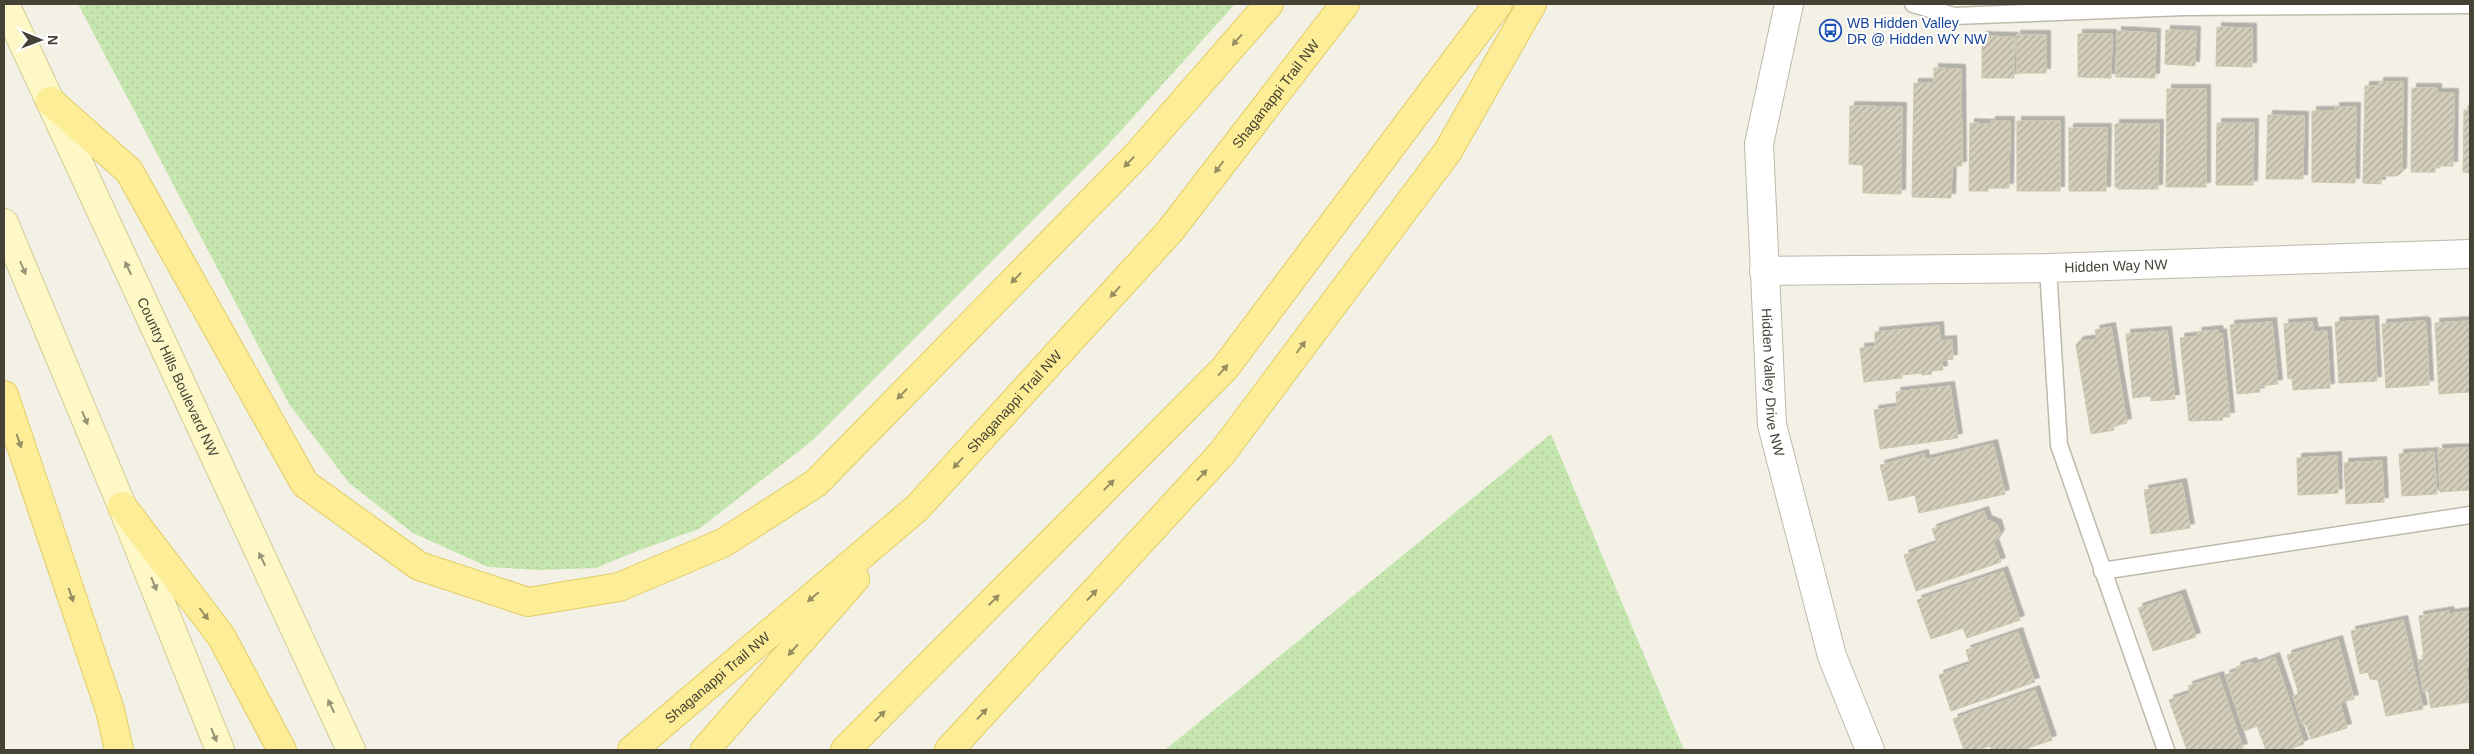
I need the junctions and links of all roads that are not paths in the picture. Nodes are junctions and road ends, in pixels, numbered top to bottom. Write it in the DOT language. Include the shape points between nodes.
graph roads {
  1 [pos="5,4"];
  2 [pos="1269,4"];
  3 [pos="1344,4"];
  4 [pos="1498,4"];
  5 [pos="1532,4"];
  6 [pos="1789,4"];
  7 [pos="1913,4"];
  8 [pos="2470,5"];
  9 [pos="2184,6"];
  10 [pos="50,101"];
  11 [pos="4,223"];
  12 [pos="2470,254"];
  13 [pos="2048,268"];
  14 [pos="1764,271"];
  15 [pos="4,395"];
  16 [pos="122,506"];
  17 [pos="917,508"];
  18 [pos="2470,515"];
  19 [pos="2102,571"];
  20 [pos="119,750"];
  21 [pos="220,750"];
  22 [pos="282,750"];
  23 [pos="351,750"];
  24 [pos="632,750"];
  25 [pos="705,750"];
  26 [pos="845,750"];
  27 [pos="949,750"];
  28 [pos="1870,750"];
  29 [pos="2166,750"];
  1 -- 10 [label="main road, Country Hills Boulevard NW"];
  2 -- 10 [label="main road, one-way" via="1137,155 816,482 723,543 619,587 528,602 419,566 305,484 129,171"];
  3 -- 17 [label="main road, Shaganappi Trail NW, one-way" via="1170,231"];
  26 -- 4 [label="main road, one-way" via="1225,368"];
  27 -- 5 [label="main road, one-way" via="1222,453 1448,150"];
  6 -- 14 [label="street, Hidden Valley Drive NW" via="1758,144"];
  7 -- 9 [label="lane" via="1954,16"];
  8 -- 9 [label="lane"];
  23 -- 10 [label="main road, Country Hills Boulevard NW, one-way"];
  11 -- 16 [label="main road, one-way"];
  12 -- 13 [label="street, Hidden Way NW"];
  13 -- 14 [label="street, Hidden Way NW"];
  13 -- 19 [label="lane" via="2060,446"];
  14 -- 28 [label="street, Hidden Valley Drive NW" via="1772,425 1832,656"];
  15 -- 20 [label="main road, one-way" via="110,710"];
  16 -- 21 [label="main road, one-way"];
  16 -- 22 [label="main road, one-way" via="221,636"];
  17 -- 24 [label="main road, Shaganappi Trail NW, one-way"];
  17 -- 25 [label="main road, one-way"];
  18 -- 19 [label="lane"];
  19 -- 29 [label="lane"];
}
